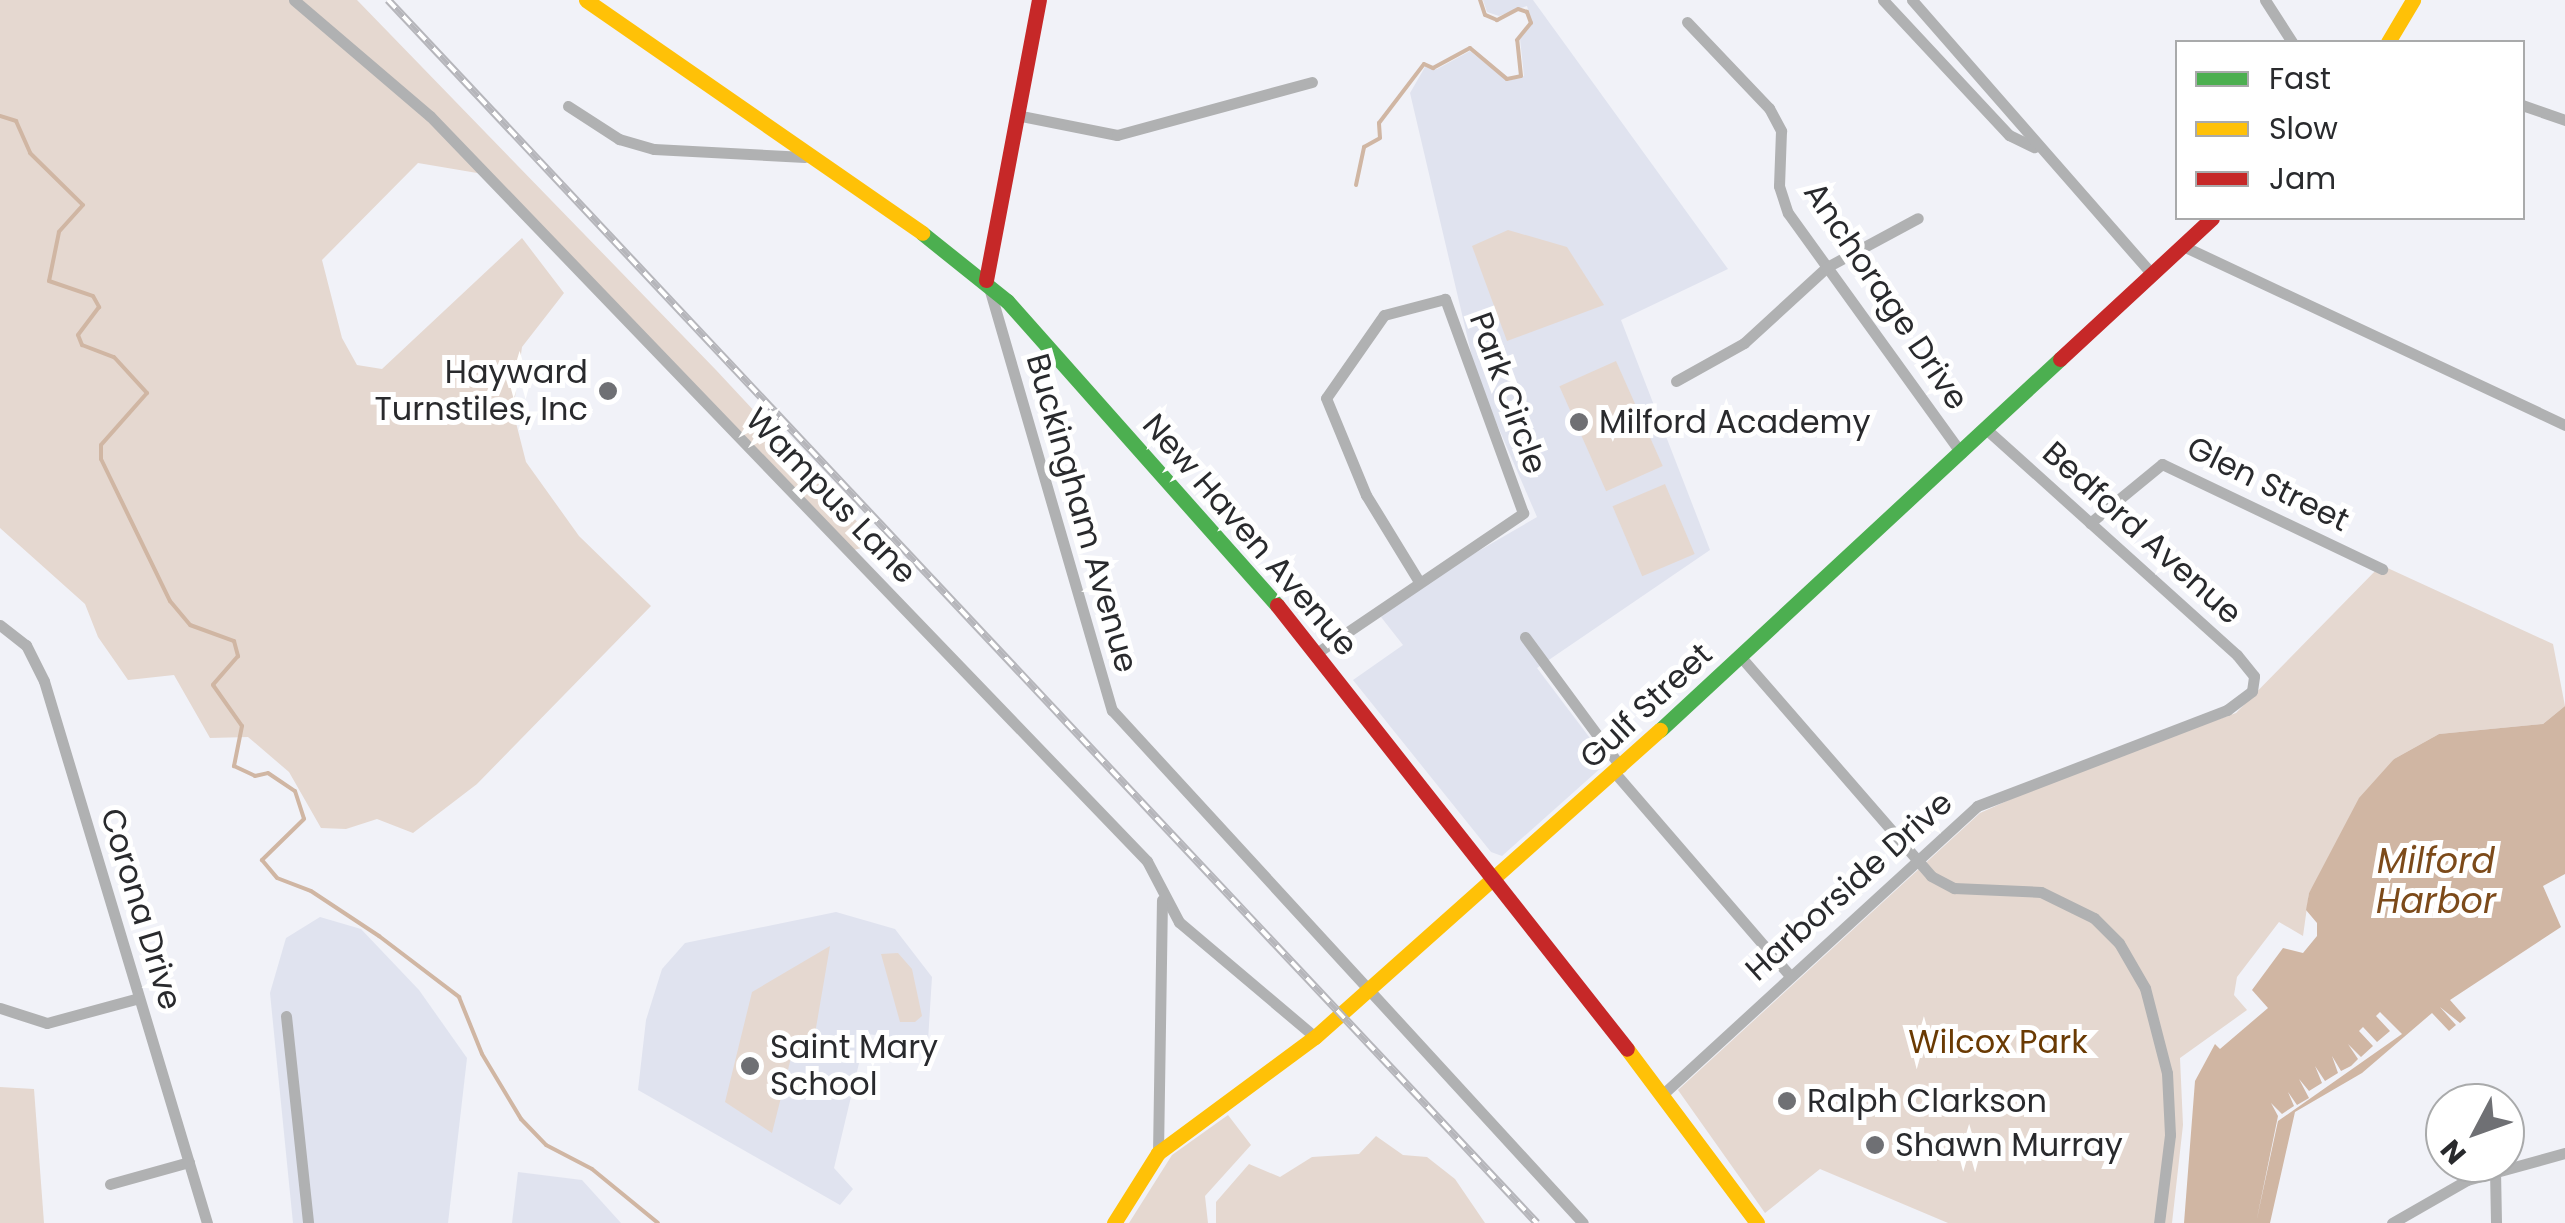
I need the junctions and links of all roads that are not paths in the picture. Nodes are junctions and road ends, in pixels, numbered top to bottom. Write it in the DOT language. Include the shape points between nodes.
graph roads {
  1 [pos="294,0"];
  2 [pos="586,0"];
  3 [pos="1039,0"];
  4 [pos="1883,0"];
  5 [pos="2265,0"];
  6 [pos="2412,0"];
  7 [pos="1916,4"];
  8 [pos="1687,22"];
  9 [pos="1905,24"];
  10 [pos="2291,40"];
  11 [pos="2389,40"];
  12 [pos="1312,82"];
  13 [pos="568,106"];
  14 [pos="2525,106"];
  15 [pos="1016,115"];
  16 [pos="2565,120"];
  17 [pos="2034,147"];
  18 [pos="805,157"];
  19 [pos="1918,218"];
  20 [pos="2210,220"];
  21 [pos="2182,246"];
  22 [pos="1827,267"];
  23 [pos="2152,274"];
  24 [pos="986,280"];
  25 [pos="1676,381"];
  26 [pos="2565,425"];
  27 [pos="1986,430"];
  28 [pos="1961,453"];
  29 [pos="2090,523"];
  30 [pos="2382,569"];
  31 [pos="1418,580"];
  32 [pos="0,624"];
  33 [pos="1524,637"];
  34 [pos="1318,652"];
  35 [pos="1740,656"];
  36 [pos="2254,682"];
  37 [pos="1618,770"];
  38 [pos="1917,860"];
  39 [pos="1497,878"];
  40 [pos="1162,900"];
  41 [pos="1790,976"];
  42 [pos="1368,993"];
  43 [pos="139,998"];
  44 [pos="0,1008"];
  45 [pos="286,1016"];
  46 [pos="1315,1037"];
  47 [pos="1663,1094"];
  48 [pos="1158,1153"];
  49 [pos="2565,1153"];
  50 [pos="188,1162"];
  51 [pos="2525,1163"];
  52 [pos="2469,1183"];
  53 [pos="2494,1183"];
  54 [pos="110,1184"];
  55 [pos="207,1223"];
  56 [pos="308,1223"];
  57 [pos="1114,1223"];
  58 [pos="1583,1223"];
  59 [pos="1757,1223"];
  60 [pos="2159,1223"];
  61 [pos="2392,1223"];
  62 [pos="2496,1223"];
  1 -- 40 [label="street, Wampus Lane" via="430,116 1147,861"];
  2 -- 18 [label="main road, New Haven Avenue"];
  3 -- 15 [label="main road, Buckingham Avenue"];
  4 -- 9 [label="street"];
  5 -- 10 [label="street"];
  6 -- 11 [label="main road"];
  7 -- 9 [label="street"];
  7 -- 17 [label="street" via="2025,123"];
  8 -- 22 [label="street, Anchorage Drive" via="1774,118 1784,206"];
  9 -- 17 [label="street" via="2009,135"];
  12 -- 15 [label="street" via="1117,134"];
  13 -- 18 [label="street" via="619,139 660,151"];
  14 -- 16 [label="street"];
  15 -- 24 [label="main road, Buckingham Avenue"];
  17 -- 23 [label="street"];
  18 -- 24 [label="main road, New Haven Avenue"];
  19 -- 22 [label="street"];
  20 -- 21 [label="main road, Gulf Street"];
  21 -- 23 [label="main road, Gulf Street"];
  21 -- 26 [label="street"];
  22 -- 25 [label="street" via="1744,343"];
  22 -- 28 [label="street, Anchorage Drive"];
  23 -- 27 [label="main road, Gulf Street"];
  24 -- 34 [label="main road, New Haven Avenue"];
  24 -- 42 [label="street, Buckingham Avenue" via="1107,702"];
  27 -- 28 [label="main road, Gulf Street"];
  27 -- 29 [label="street, Bedford Avenue"];
  28 -- 35 [label="main road, Gulf Street"];
  29 -- 30 [label="street, Glen Street" via="2162,464"];
  29 -- 36 [label="street, Bedford Avenue" via="2237,656"];
  31 -- 31 [label="street, Park Circle" via="1366,496 1326,398 1384,316 1444,300 1523,513"];
  31 -- 34 [label="street"];
  32 -- 43 [label="street, Corona Drive" via="26,645 44,681"];
  33 -- 37 [label="street"];
  34 -- 39 [label="main road, New Haven Avenue"];
  35 -- 37 [label="main road, Gulf Street"];
  35 -- 38 [label="street"];
  36 -- 38 [label="street, Harborside Drive" via="2227,710 1983,802"];
  37 -- 39 [label="main road, Gulf Street"];
  37 -- 41 [label="street"];
  38 -- 41 [label="street, Harborside Drive"];
  38 -- 60 [label="street" via="1954,888 2023,889 2080,910 2119,942 2145,988 2170,1101"];
  39 -- 42 [label="main road, Gulf Street"];
  39 -- 47 [label="main road, New Haven Avenue"];
  40 -- 46 [label="street, Wampus Lane" via="1198,941"];
  40 -- 48 [label="street"];
  41 -- 47 [label="street, Harborside Drive"];
  42 -- 46 [label="main road, Gulf Street"];
  42 -- 58 [label="street, Buckingham Avenue"];
  43 -- 44 [label="street" via="47,1024"];
  43 -- 50 [label="street, Corona Drive"];
  45 -- 56 [label="street"];
  46 -- 48 [label="main road, Gulf Street"];
  47 -- 59 [label="main road, New Haven Avenue"];
  48 -- 57 [label="main road, Gulf Street"];
  49 -- 51 [label="street"];
  50 -- 54 [label="street"];
  50 -- 55 [label="street, Corona Drive"];
  52 -- 61 [label="street"];
  53 -- 62 [label="street"];
}
